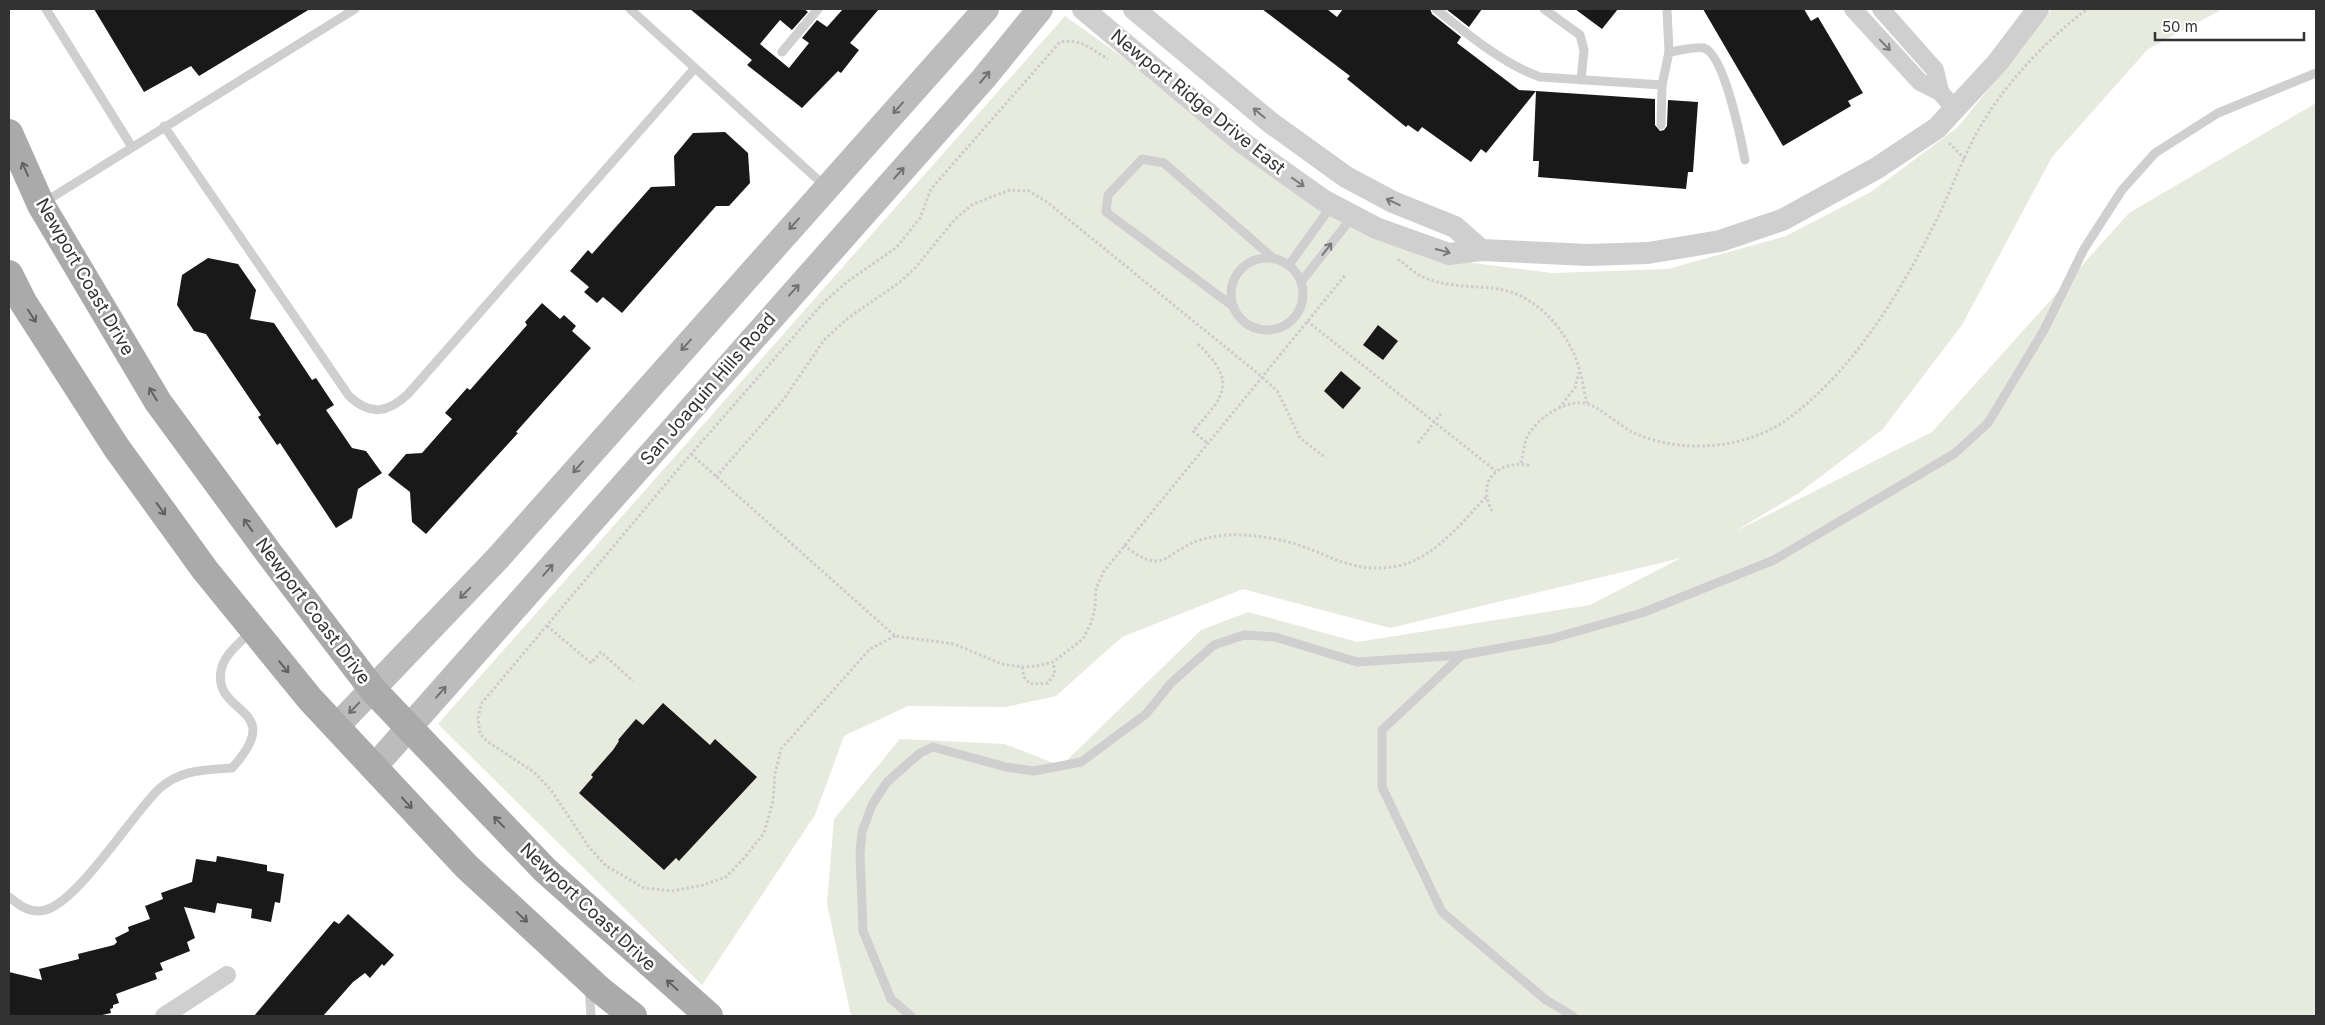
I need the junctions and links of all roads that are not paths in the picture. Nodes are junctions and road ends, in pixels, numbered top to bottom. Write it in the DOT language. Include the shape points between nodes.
graph roads {
  1 [pos="46,9"];
  2 [pos="355,9"];
  3 [pos="630,9"];
  4 [pos="818,9"];
  5 [pos="986,9"];
  6 [pos="1040,9"];
  7 [pos="1083,9"];
  8 [pos="1134,9"];
  9 [pos="1436,9"];
  10 [pos="1544,9"];
  11 [pos="1667,9"];
  12 [pos="1853,9"];
  13 [pos="1881,9"];
  14 [pos="2038,9"];
  15 [pos="782,52"];
  16 [pos="1669,52"];
  17 [pos="694,69"];
  18 [pos="2316,73"];
  19 [pos="1581,80"];
  20 [pos="1662,85"];
  21 [pos="1940,92"];
  22 [pos="1955,109"];
  23 [pos="1661,125"];
  24 [pos="164,126"];
  25 [pos="9,133"];
  26 [pos="132,147"];
  27 [pos="1745,160"];
  28 [pos="827,188"];
  29 [pos="41,205"];
  30 [pos="1332,205"];
  31 [pos="1353,216"];
  32 [pos="1482,250"];
  33 [pos="1273,258"];
  34 [pos="1289,265"];
  35 [pos="9,274"];
  36 [pos="1301,282"];
  37 [pos="1234,308"];
  38 [pos="252,630"];
  39 [pos="1462,655"];
  40 [pos="373,690"];
  41 [pos="336,727"];
  42 [pos="408,729"];
  43 [pos="374,767"];
  44 [pos="9,897"];
  45 [pos="227,975"];
  46 [pos="588,979"];
  47 [pos="164,1016"];
  48 [pos="591,1016"];
  49 [pos="632,1016"];
  50 [pos="709,1016"];
  51 [pos="911,1016"];
  52 [pos="1573,1016"];
  1 -- 26 [label="lane"];
  2 -- 24 [label="lane"];
  3 -- 17 [label="lane"];
  4 -- 15 [label="lane"];
  5 -- 28 [label="main road, one-way"];
  42 -- 6 [label="main road, San Joaquin Hills Road, one-way" via="984,78"];
  7 -- 30 [label="street, Newport Ridge Drive East, one-way" via="1243,143"];
  32 -- 8 [label="street, Newport Ridge Drive East, one-way" via="1455,227 1392,202 1346,177 1270,123"];
  9 -- 19 [label="lane" via="1524,72 1540,77"];
  10 -- 19 [label="lane" via="1580,35 1584,50"];
  11 -- 16 [label="lane"];
  12 -- 21 [label="street, one-way" via="1920,82"];
  13 -- 21 [label="street" via="1935,70"];
  14 -- 22 [label="street, Newport Ridge Drive East" via="1998,62"];
  16 -- 20 [label="lane"];
  16 -- 27 [label="lane" via="1703,48 1713,55 1731,96"];
  17 -- 24 [label="lane" via="408,394 398,403 380,410 368,410 349,396"];
  17 -- 28 [label="lane"];
  18 -- 39 [label="lane" via="2218,113 2155,153 2122,190 2084,249 2044,330 1988,423 1954,454 1774,560 1642,613 1550,639"];
  19 -- 20 [label="lane"];
  20 -- 23 [label="lane"];
  21 -- 22 [label="street"];
  22 -- 32 [label="street, Newport Ridge Drive East" via="1937,128 1877,168 1782,220 1720,242 1648,253 1589,255"];
  24 -- 26 [label="lane"];
  29 -- 25 [label="main road, Newport Coast Drive, one-way"];
  26 -- 29 [label="lane"];
  28 -- 40 [label="main road, one-way" via="498,558"];
  40 -- 29 [label="main road, Newport Coast Drive, one-way" via="158,402"];
  30 -- 31 [label="street, Newport Ridge Drive East"];
  30 -- 34 [label="lane"];
  31 -- 32 [label="street, Newport Ridge Drive East, one-way" via="1376,228 1449,254"];
  36 -- 31 [label="lane, one-way"];
  33 -- 34 [label="lane"];
  33 -- 37 [label="lane" via="1258,259 1244,266 1235,278 1231,292"];
  33 -- 37 [label="lane" via="1164,163 1142,159 1108,195 1106,212"];
  34 -- 36 [label="lane"];
  35 -- 38 [label="main road, one-way" via="23,302 116,446"];
  36 -- 37 [label="lane" via="1300,310 1292,321 1280,328 1252,327"];
  38 -- 41 [label="main road, one-way"];
  38 -- 44 [label="lane" via="233,650 221,670 222,685 252,723 254,736 232,768 187,772 161,787 61,903 40,911 22,908"];
  39 -- 51 [label="lane" via="1357,662 1275,637 1244,634 1214,645 1170,683 1146,714 1081,762 1034,771 1006,767 933,747 920,753 887,782 872,804 862,832 860,854 863,931 891,999"];
  39 -- 52 [label="lane" via="1382,730 1382,787 1442,912 1546,1000"];
  40 -- 41 [label="main road, one-way"];
  40 -- 42 [label="main road, Newport Coast Drive"];
  41 -- 43 [label="main road"];
  42 -- 43 [label="main road, San Joaquin Hills Road"];
  50 -- 42 [label="main road, Newport Coast Drive, one-way" via="545,870"];
  43 -- 46 [label="main road, one-way" via="468,867"];
  45 -- 47 [label="street"];
  46 -- 48 [label="lane"];
  46 -- 49 [label="main road"];
}
